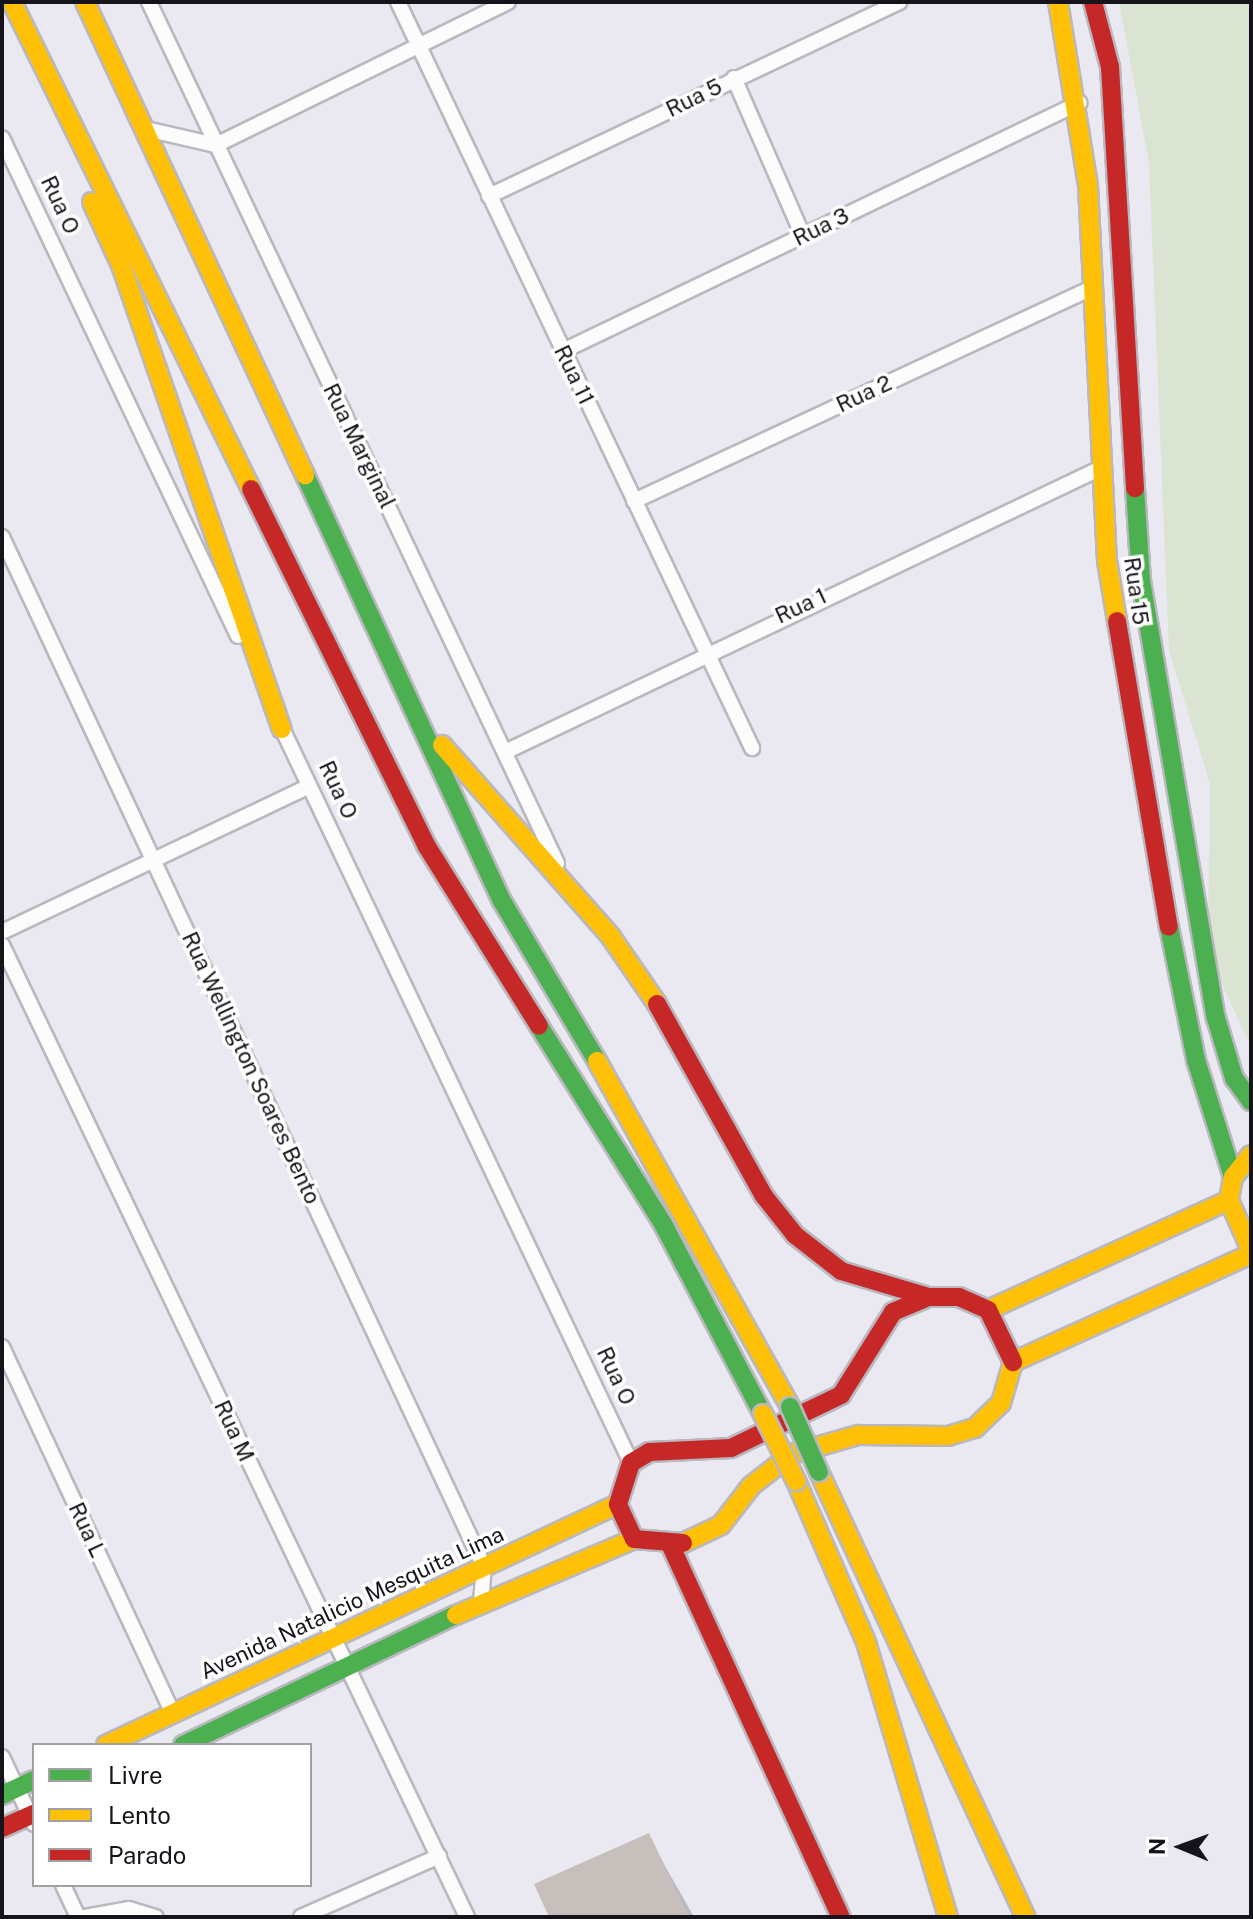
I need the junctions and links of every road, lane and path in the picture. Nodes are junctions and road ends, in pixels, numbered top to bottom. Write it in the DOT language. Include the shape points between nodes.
graph roads {
  1 [pos="85,2"];
  2 [pos="149,2"];
  3 [pos="398,2"];
  4 [pos="508,2"];
  5 [pos="900,2"];
  6 [pos="1058,2"];
  7 [pos="1093,2"];
  8 [pos="15,7"];
  9 [pos="418,42"];
  10 [pos="734,78"];
  11 [pos="1079,103"];
  12 [pos="146,129"];
  13 [pos="2,138"];
  14 [pos="216,145"];
  15 [pos="8,164"];
  16 [pos="489,196"];
  17 [pos="803,236"];
  18 [pos="1094,287"];
  19 [pos="563,351"];
  20 [pos="1101,468"];
  21 [pos="634,501"];
  22 [pos="2,537"];
  23 [pos="706,650"];
  24 [pos="423,724"];
  25 [pos="282,729"];
  26 [pos="752,748"];
  27 [pos="505,752"];
  28 [pos="309,786"];
  29 [pos="156,863"];
  30 [pos="569,889"];
  31 [pos="2,932"];
  32 [pos="2,945"];
  33 [pos="1251,1101"];
  34 [pos="1251,1155"];
  35 [pos="1233,1177"];
  36 [pos="1229,1200"];
  37 [pos="1251,1252"];
  38 [pos="928,1297"];
  39 [pos="988,1310"];
  40 [pos="2,1347"];
  41 [pos="1013,1362"];
  42 [pos="631,1463"];
  43 [pos="618,1504"];
  44 [pos="634,1539"];
  45 [pos="670,1544"];
  46 [pos="484,1567"];
  47 [pos="481,1603"];
  48 [pos="363,1626"];
  49 [pos="333,1640"];
  50 [pos="380,1653"];
  51 [pos="347,1669"];
  52 [pos="173,1713"];
  53 [pos="110,1743"];
  54 [pos="187,1743"];
  55 [pos="2,1757"];
  56 [pos="32,1781"];
  57 [pos="9,1792"];
  58 [pos="32,1817"];
  59 [pos="32,1818"];
  60 [pos="2,1828"];
  61 [pos="439,1856"];
  62 [pos="64,1887"];
  63 [pos="78,1917"];
  64 [pos="85,1917"];
  65 [pos="156,1917"];
  66 [pos="301,1917"];
  67 [pos="467,1917"];
  68 [pos="841,1917"];
  69 [pos="948,1917"];
  70 [pos="1026,1917"];
  1 -- 12 [label="main road"];
  2 -- 14 [label="street, Rua Marginal"];
  3 -- 9 [label="street, Rua 11"];
  4 -- 9 [label="street"];
  5 -- 10 [label="street, Rua 5"];
  6 -- 11 [label="main road, Rua 15"];
  7 -- 33 [label="main road, Rua 15" via="1110,67 1141,581 1216,1018 1234,1078"];
  8 -- 25 [label="main road" via="35,75 121,265"];
  8 -- 69 [label="main road, bridge" via="426,845 662,1222 796,1481 866,1642"];
  9 -- 14 [label="street"];
  9 -- 16 [label="street, Rua 11"];
  10 -- 16 [label="street, Rua 5"];
  10 -- 17 [label="street"];
  11 -- 17 [label="street, Rua 3"];
  11 -- 18 [label="main road, Rua 15"];
  12 -- 14 [label="street"];
  12 -- 24 [label="main road"];
  13 -- 15 [label="street, Rua O"];
  14 -- 27 [label="street, Rua Marginal"];
  15 -- 25 [label="street, Rua O"];
  16 -- 19 [label="street, Rua 11"];
  17 -- 19 [label="street, Rua 3"];
  18 -- 20 [label="main road, Rua 15"];
  18 -- 21 [label="street, Rua 2"];
  19 -- 21 [label="street, Rua 11"];
  20 -- 23 [label="street, Rua 1"];
  20 -- 35 [label="main road, Rua 15" via="1144,801 1196,1060"];
  21 -- 23 [label="street, Rua 11"];
  22 -- 29 [label="street, Rua Wellington Soares Bento"];
  23 -- 26 [label="street, Rua 11"];
  23 -- 27 [label="street, Rua 1"];
  24 -- 30 [label="main road"];
  24 -- 70 [label="main road, bridge" via="542,975 660,1164 790,1407"];
  25 -- 28 [label="street, Rua O"];
  27 -- 30 [label="street, Rua Marginal"];
  28 -- 29 [label="street"];
  28 -- 42 [label="street, Rua O"];
  29 -- 31 [label="street"];
  29 -- 46 [label="street, Rua Wellington Soares Bento"];
  30 -- 38 [label="main road" via="669,1021 764,1196 795,1235 841,1271"];
  32 -- 49 [label="street, Rua M"];
  34 -- 35 [label="main road"];
  35 -- 36 [label="main road"];
  36 -- 37 [label="main road"];
  36 -- 39 [label="main road"];
  37 -- 41 [label="main road"];
  38 -- 39 [label="main road" via="959,1297"];
  38 -- 42 [label="main road" via="893,1312 841,1395 797,1421 731,1448 678,1447"];
  39 -- 41 [label="main road"];
  40 -- 52 [label="street, Rua L"];
  41 -- 45 [label="main road" via="1001,1403 975,1428 809,1446 751,1486 721,1525 689,1544"];
  42 -- 43 [label="main road"];
  43 -- 44 [label="main road"];
  43 -- 46 [label="main road, Avenida Natalicio Mesquita Lima"];
  44 -- 45 [label="main road"];
  44 -- 47 [label="main road"];
  45 -- 68 [label="main road"];
  46 -- 47 [label="street, Rua Wellington Soares Bento"];
  46 -- 48 [label="main road, Avenida Natalicio Mesquita Lima"];
  47 -- 50 [label="main road"];
  48 -- 49 [label="main road, Avenida Natalicio Mesquita Lima"];
  48 -- 50 [label="main road"];
  49 -- 51 [label="street, Rua M"];
  49 -- 52 [label="main road, Avenida Natalicio Mesquita Lima"];
  50 -- 51 [label="main road"];
  51 -- 54 [label="main road"];
  51 -- 61 [label="street, Rua M"];
  52 -- 53 [label="main road, Avenida Natalicio Mesquita Lima"];
  55 -- 57 [label="street"];
  56 -- 57 [label="main road"];
  57 -- 58 [label="street"];
  59 -- 60 [label="main road"];
  61 -- 66 [label="street"];
  61 -- 67 [label="street, Rua M"];
  62 -- 63 [label="street"];
  64 -- 65 [label="street" via="129,1909"];
}
